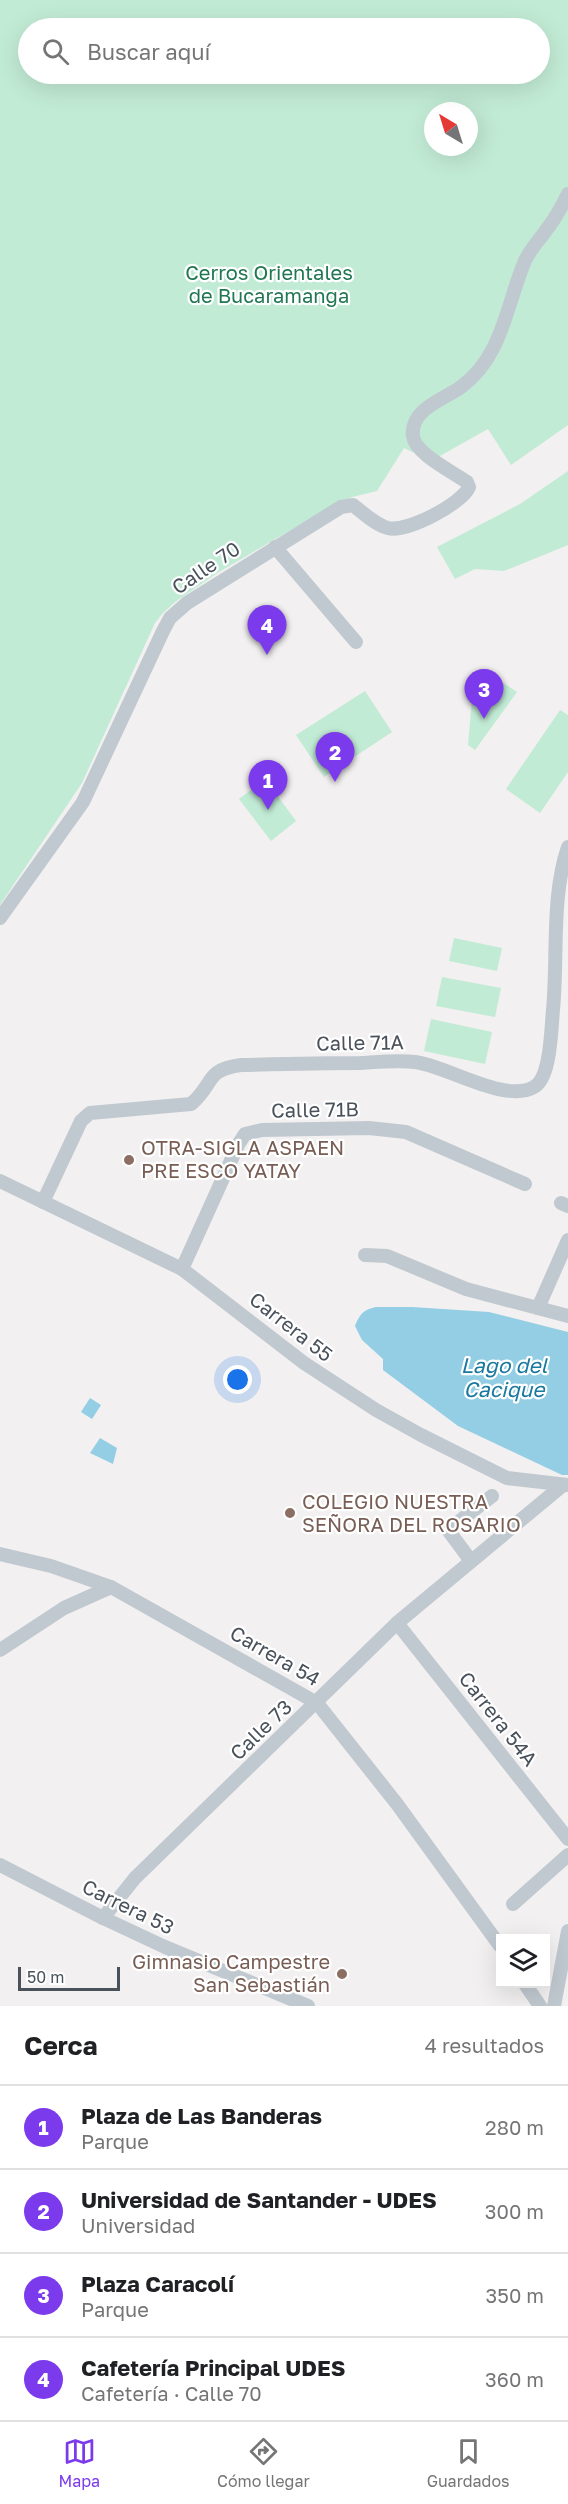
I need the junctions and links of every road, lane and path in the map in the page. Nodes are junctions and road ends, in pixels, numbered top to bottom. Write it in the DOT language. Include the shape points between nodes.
graph roads {
  1 [pos="568,194"];
  2 [pos="274,547"];
  3 [pos="356,642"];
  4 [pos="568,847"];
  5 [pos="0,918"];
  6 [pos="0,1181"];
  7 [pos="525,1184"];
  8 [pos="43,1202"];
  9 [pos="568,1240"];
  10 [pos="365,1255"];
  11 [pos="182,1269"];
  12 [pos="538,1308"];
  13 [pos="568,1316"];
  14 [pos="566,1485"];
  15 [pos="492,1496"];
  16 [pos="0,1554"];
  17 [pos="471,1561"];
  18 [pos="111,1587"];
  19 [pos="397,1623"];
  20 [pos="0,1650"];
  21 [pos="317,1703"];
  22 [pos="568,1839"];
  23 [pos="568,1855"];
  24 [pos="0,1865"];
  25 [pos="513,1904"];
  26 [pos="103,1918"];
  27 [pos="568,1931"];
  28 [pos="496,1939"];
  29 [pos="528,1988"];
  30 [pos="308,2006"];
  31 [pos="540,2006"];
  32 [pos="554,2006"];
  1 -- 2 [label="street, Calle 70" via="524,262 504,326 482,368 461,387 425,409 414,424 413,438 421,452 467,482 466,493 449,507 409,526 387,528 347,505"];
  2 -- 3 [label="street"];
  2 -- 5 [label="street, Calle 70" via="170,618 83,802"];
  4 -- 8 [label="street, Calle 71A" via="559,882 556,981 546,1068 540,1083 528,1090 508,1090 416,1062 223,1067 191,1104 90,1113 81,1120"];
  6 -- 8 [label="street, Carrera 55"];
  7 -- 11 [label="street, Calle 71B" via="406,1132 369,1128 262,1130 245,1134"];
  8 -- 11 [label="street, Carrera 55"];
  9 -- 12 [label="street"];
  10 -- 12 [label="street" via="387,1256 466,1289"];
  11 -- 14 [label="street, Carrera 55" via="304,1363 376,1410 507,1478"];
  12 -- 13 [label="street"];
  14 -- 17 [label="street, Calle 73"];
  15 -- 17 [label="street" via="448,1530"];
  16 -- 18 [label="street, Carrera 54" via="51,1566"];
  17 -- 19 [label="street, Calle 73"];
  18 -- 20 [label="street" via="64,1608"];
  18 -- 21 [label="street, Carrera 54"];
  19 -- 21 [label="street, Calle 73"];
  19 -- 22 [label="street, Carrera 54A"];
  21 -- 26 [label="street, Calle 73" via="135,1878"];
  21 -- 28 [label="street, Carrera 54"];
  23 -- 25 [label="street"];
  24 -- 26 [label="street, Carrera 53"];
  26 -- 30 [label="street, Carrera 53"];
  27 -- 32 [label="street"];
  29 -- 31 [label="street"];
}
